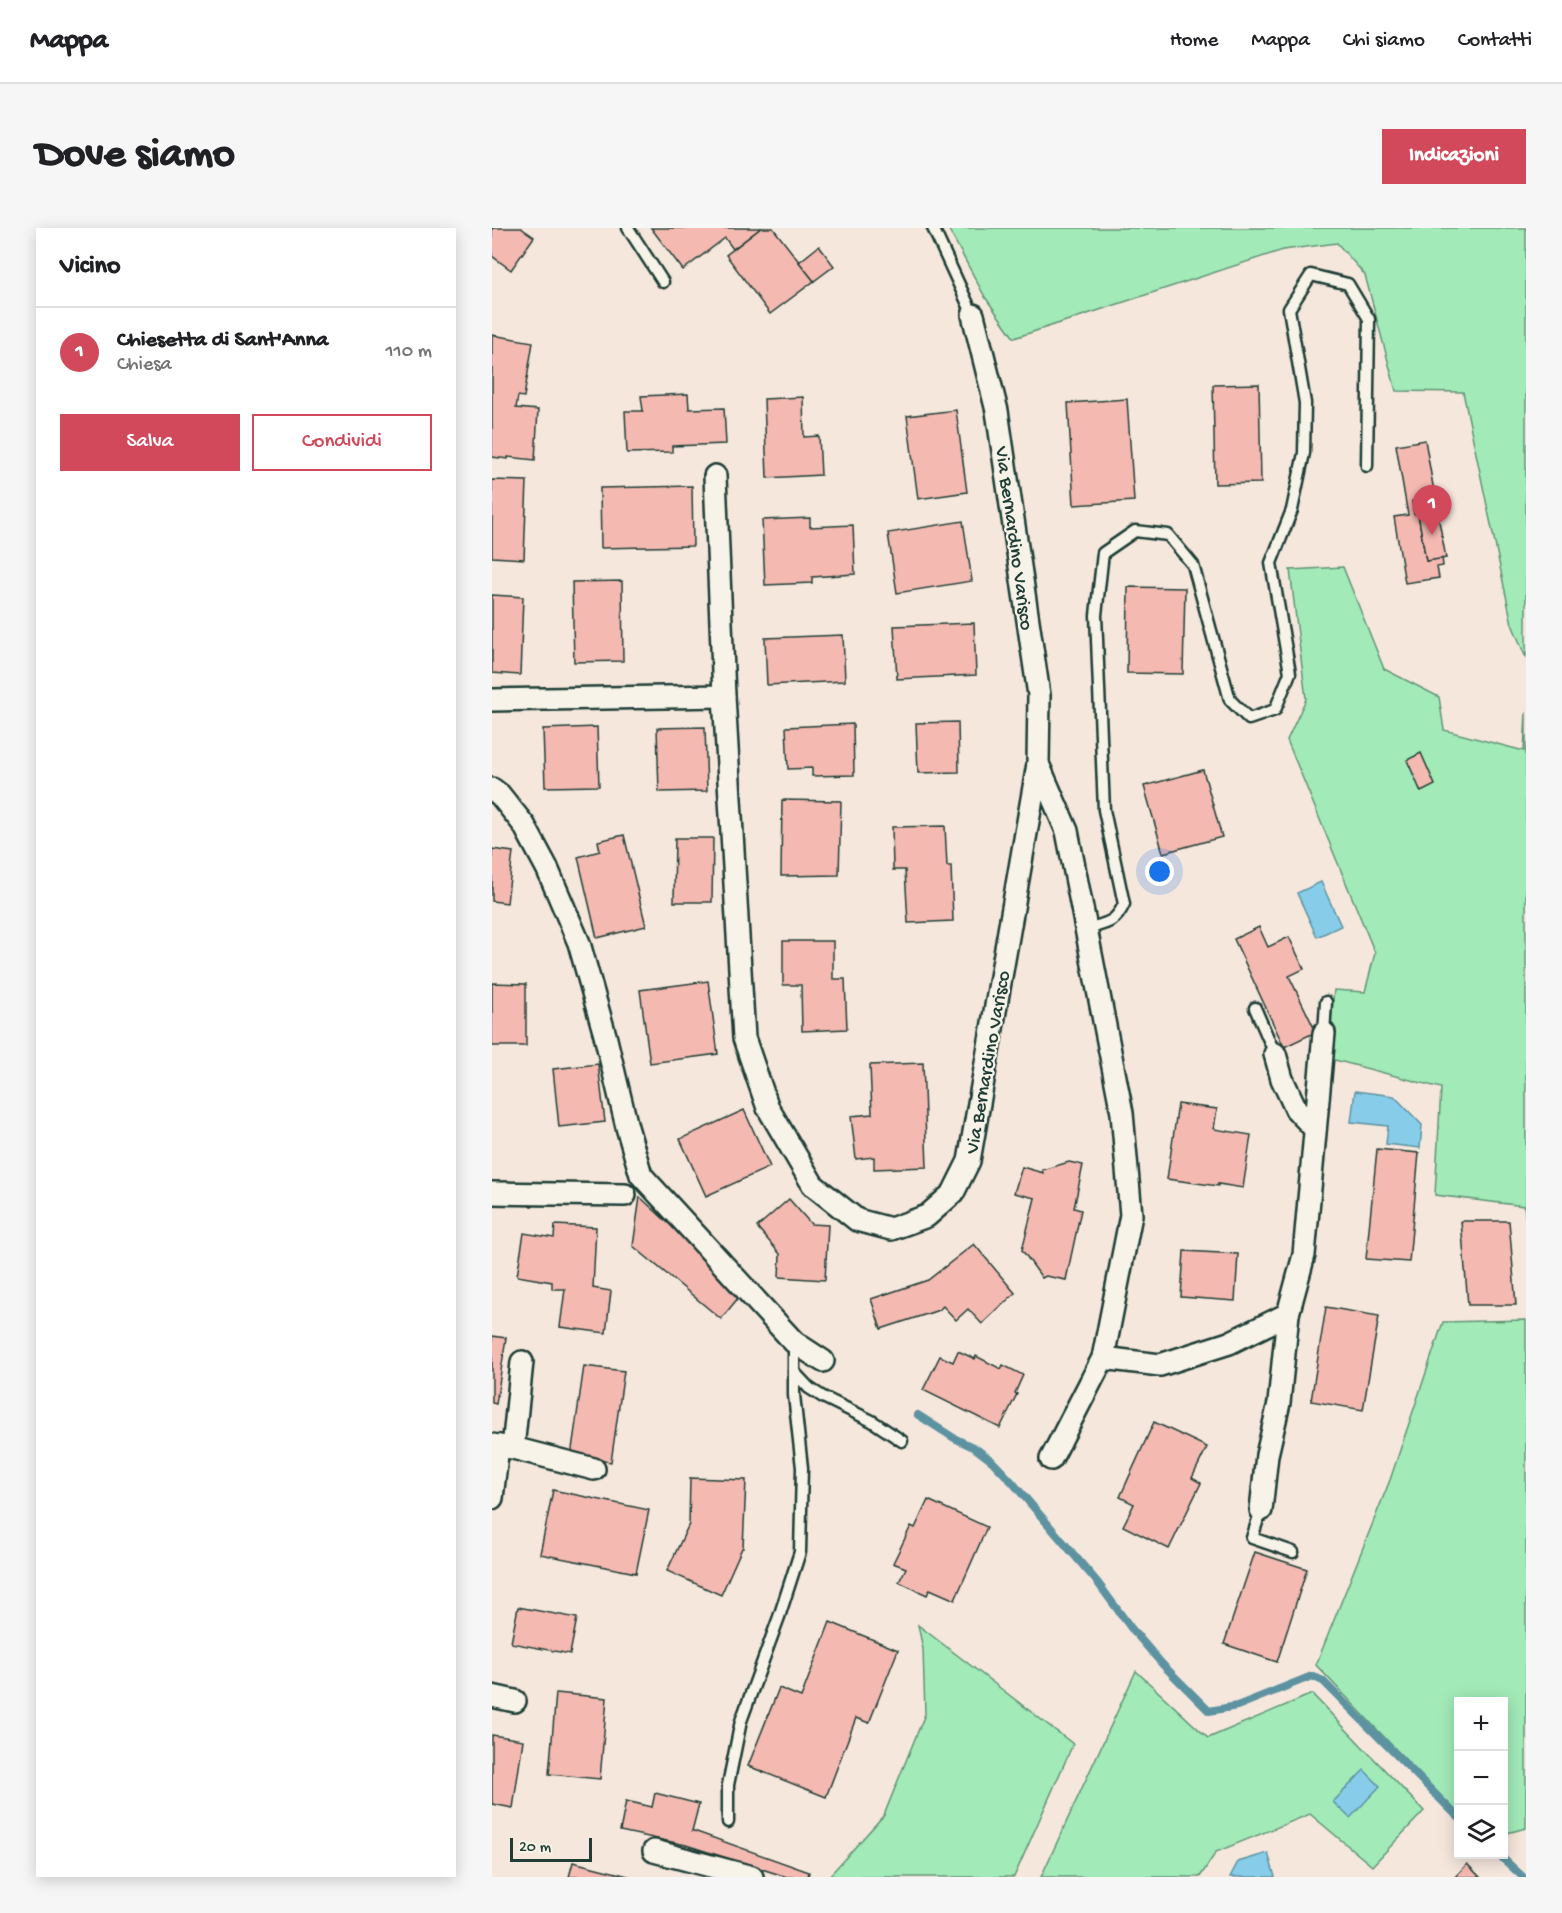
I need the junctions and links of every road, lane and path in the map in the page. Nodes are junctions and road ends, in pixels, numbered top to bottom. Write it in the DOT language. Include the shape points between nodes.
graph roads {
  1 [pos="628,228"];
  2 [pos="933,228"];
  3 [pos="663,282"];
  4 [pos="973,315"];
  5 [pos="1367,466"];
  6 [pos="715,476"];
  7 [pos="724,696"];
  8 [pos="492,700"];
  9 [pos="1038,764"];
  10 [pos="492,789"];
  11 [pos="1086,929"];
  12 [pos="1326,1002"];
  13 [pos="1255,1008"];
  14 [pos="1324,1033"];
  15 [pos="1275,1054"];
  16 [pos="1315,1129"];
  17 [pos="492,1193"];
  18 [pos="625,1195"];
  19 [pos="1288,1314"];
  20 [pos="794,1342"];
  21 [pos="1103,1358"];
  22 [pos="823,1361"];
  23 [pos="522,1362"];
  24 [pos="794,1372"];
  25 [pos="902,1441"];
  26 [pos="501,1446"];
  27 [pos="1051,1459"];
  28 [pos="594,1469"];
  29 [pos="492,1498"];
  30 [pos="1261,1510"];
  31 [pos="1293,1552"];
  32 [pos="492,1696"];
  33 [pos="515,1701"];
  34 [pos="728,1822"];
  35 [pos="654,1851"];
  36 [pos="752,1877"];
  1 -- 3 [label="lane"];
  2 -- 4 [label="lane"];
  4 -- 9 [label="street, Via Bernardino Varisco" via="997,411 1039,694"];
  5 -- 11 [label="lane" via="1369,319 1348,284 1311,275 1289,309 1305,403 1304,453 1292,510 1270,563 1290,674 1275,710 1249,720 1230,700 1193,565 1168,535 1135,531 1103,553 1096,615 1104,810 1124,903 1110,922"];
  6 -- 7 [label="street, Via Bernardino Varisco"];
  7 -- 8 [label="street"];
  7 -- 9 [label="street, Via Bernardino Varisco" via="744,1038 768,1108 813,1185 856,1220 891,1229 927,1216 953,1193 969,1161"];
  9 -- 11 [label="street, Via Bernardino Varisco" via="1067,831"];
  10 -- 20 [label="street" via="524,825 579,943 641,1175"];
  11 -- 21 [label="street, Via Bernardino Varisco" via="1122,1113 1131,1215"];
  12 -- 14 [label="lane"];
  13 -- 15 [label="lane"];
  14 -- 16 [label="street"];
  15 -- 16 [label="street" via="1296,1109"];
  16 -- 19 [label="street" via="1304,1255"];
  17 -- 18 [label="street"];
  19 -- 21 [label="street" via="1229,1343 1160,1365"];
  19 -- 30 [label="street" via="1279,1403 1267,1455"];
  20 -- 22 [label="street"];
  20 -- 24 [label="lane"];
  21 -- 27 [label="street, Via Bernardino Varisco"];
  23 -- 26 [label="street"];
  24 -- 25 [label="lane" via="823,1397"];
  24 -- 34 [label="lane" via="802,1468 800,1552 741,1721 728,1785"];
  26 -- 28 [label="street"];
  26 -- 29 [label="street"];
  30 -- 31 [label="lane" via="1252,1538"];
  32 -- 33 [label="street"];
  35 -- 36 [label="street"];
}
